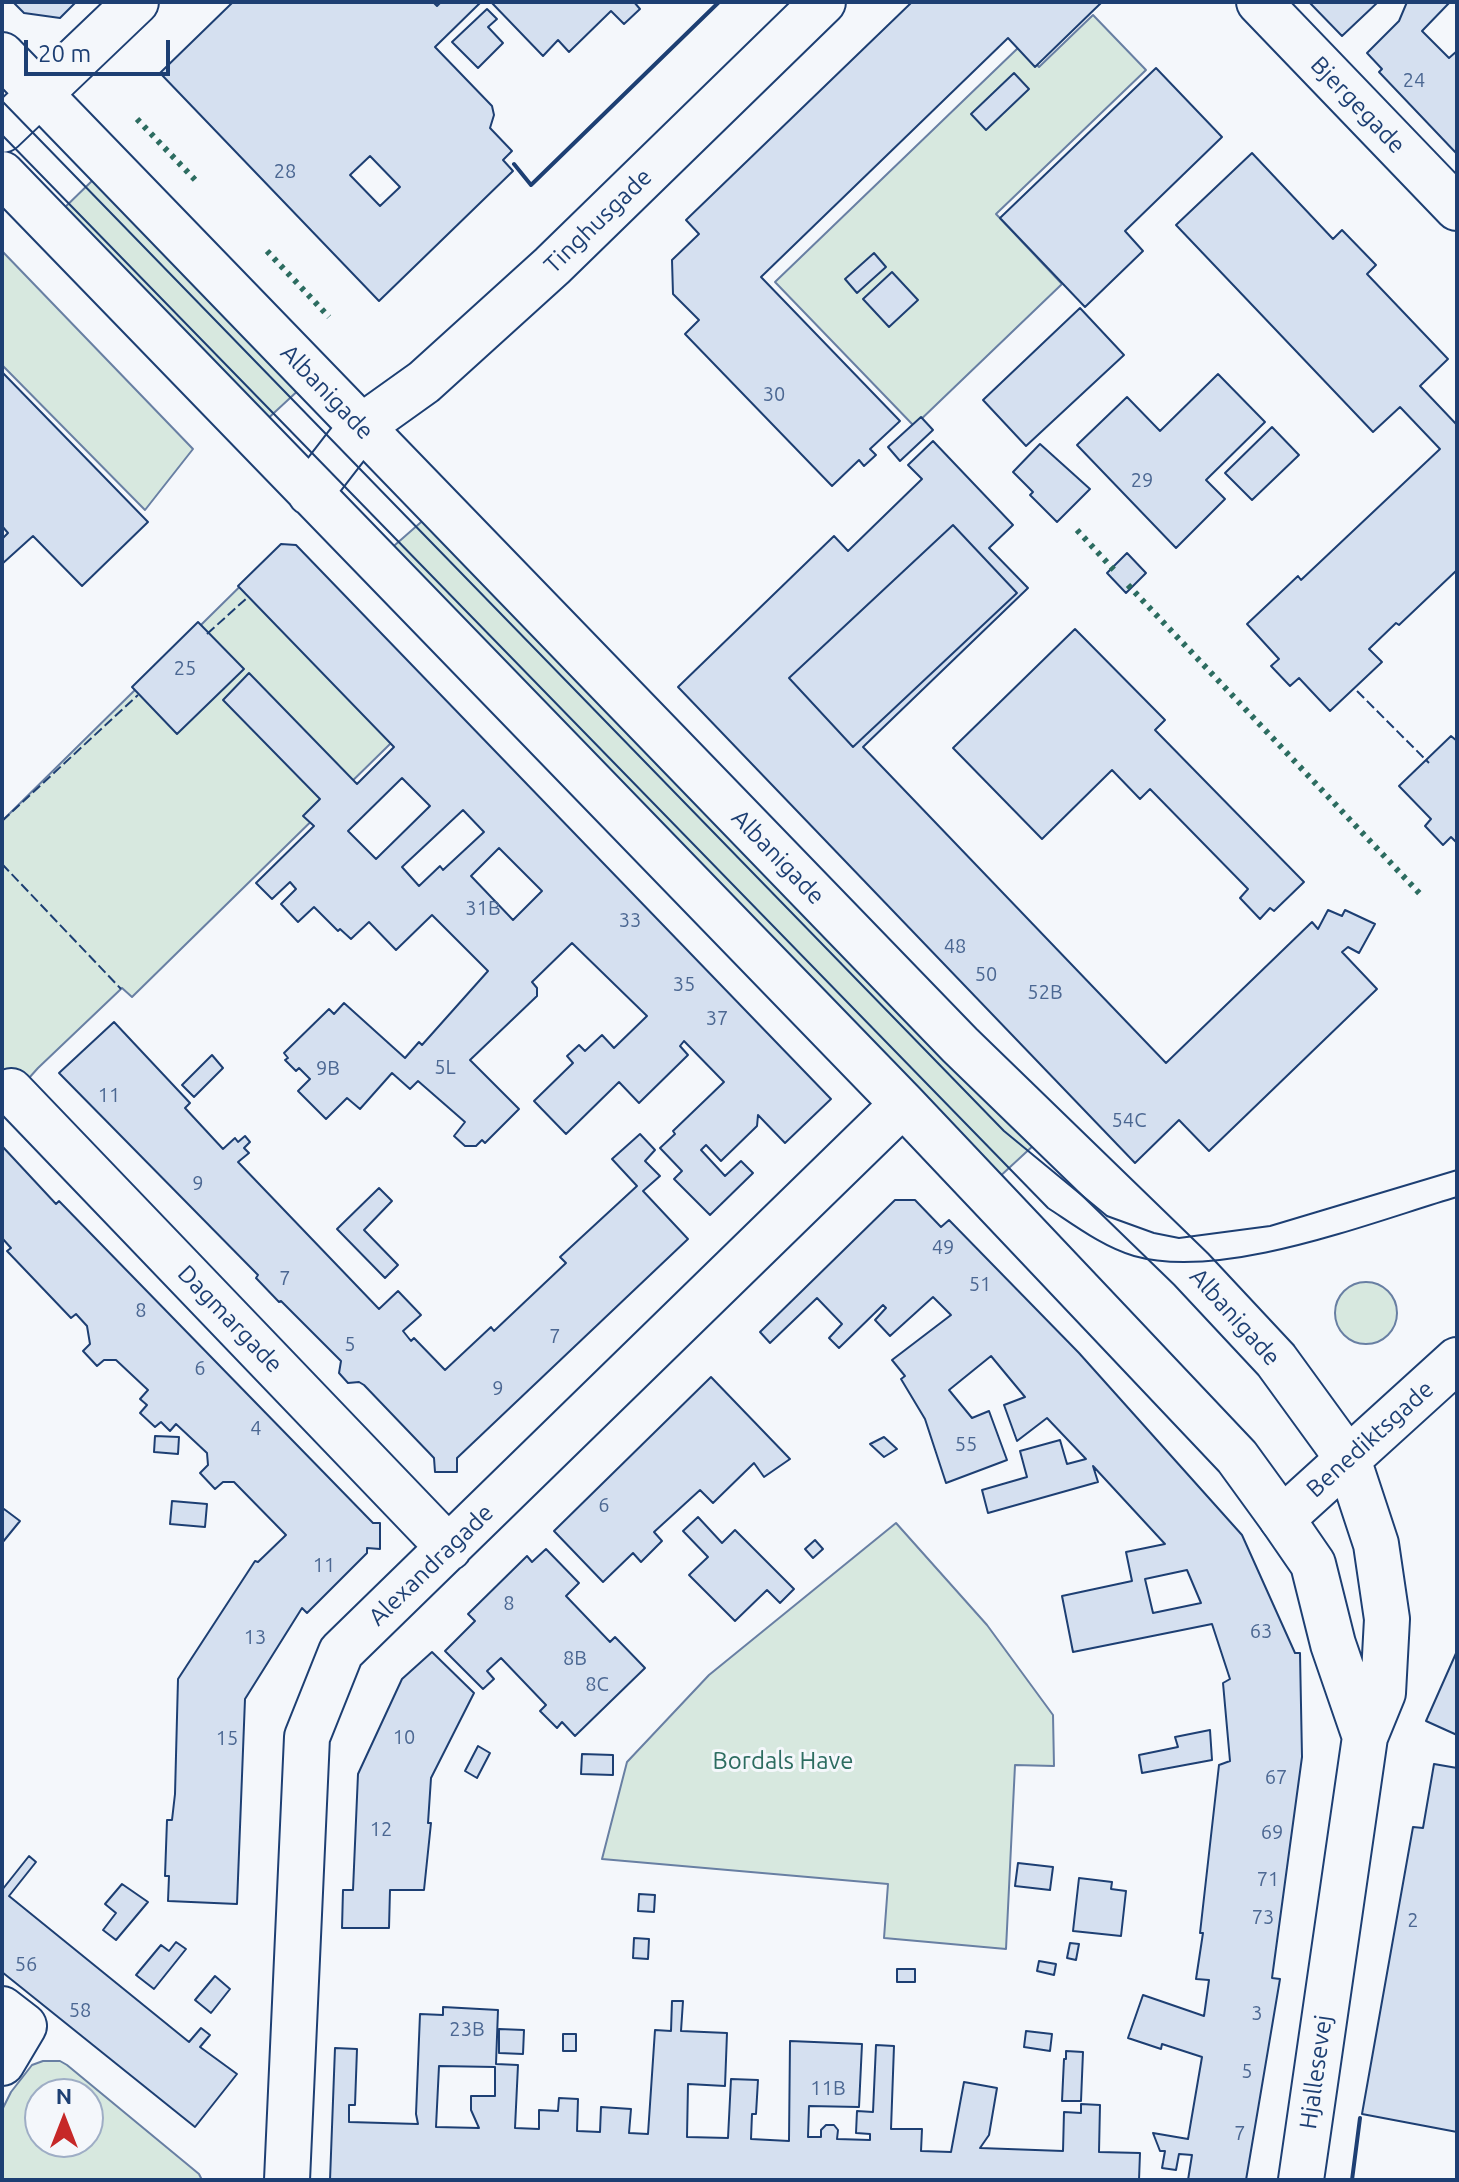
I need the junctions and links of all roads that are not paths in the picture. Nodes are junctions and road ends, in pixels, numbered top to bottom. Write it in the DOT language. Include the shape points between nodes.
graph roads {
  1 [pos="136,2"];
  2 [pos="823,2"];
  3 [pos="1259,2"];
  4 [pos="2,55"];
  5 [pos="38,94"];
  6 [pos="2,130"];
  7 [pos="2,174"];
  8 [pos="1457,208"];
  9 [pos="361,427"];
  10 [pos="265,445"];
  11 [pos="310,493"];
  12 [pos="11,1091"];
  13 [pos="903,1104"];
  14 [pos="1457,1360"];
  15 [pos="1348,1459"];
  16 [pos="1282,1519"];
  17 [pos="449,1548"];
  18 [pos="1365,1737"];
  19 [pos="1331,1964"];
  20 [pos="2,2009"];
  21 [pos="2,2063"];
  22 [pos="287,2180"];
  23 [pos="1301,2180"];
  1 -- 5 [label="street"];
  2 -- 9 [label="street, Tinghusgade" via="552,266 424,382"];
  3 -- 8 [label="street, Bjergegade"];
  4 -- 5 [label="street, Albanigade"];
  5 -- 6 [label="street"];
  5 -- 9 [label="street, Albanigade"];
  7 -- 10 [label="street, Albanigade"];
  9 -- 10 [label="street, Tinghusgade"];
  9 -- 11 [label="street, Tinghusgade"];
  9 -- 15 [label="street, Albanigade" via="960,1045 1191,1269 1276,1360"];
  10 -- 11 [label="street, Albanigade"];
  11 -- 13 [label="street, Albanigade"];
  12 -- 17 [label="street, Dagmargade"];
  13 -- 16 [label="street, Albanigade" via="1237,1457"];
  13 -- 17 [label="street, Alexandragade"];
  14 -- 15 [label="street, Benediktsgade"];
  15 -- 16 [label="street, Benediktsgade"];
  15 -- 18 [label="street, Albanigade" via="1376,1544 1387,1619 1383,1693"];
  16 -- 18 [label="street, Albanigade" via="1313,1564"];
  17 -- 22 [label="street, Alexandragade" via="341,1652 307,1737"];
  18 -- 19 [label="street, Albanigade"];
  19 -- 23 [label="street, Hjallesevej"];
  20 -- 21 [label="street" via="24,2026"];
}
